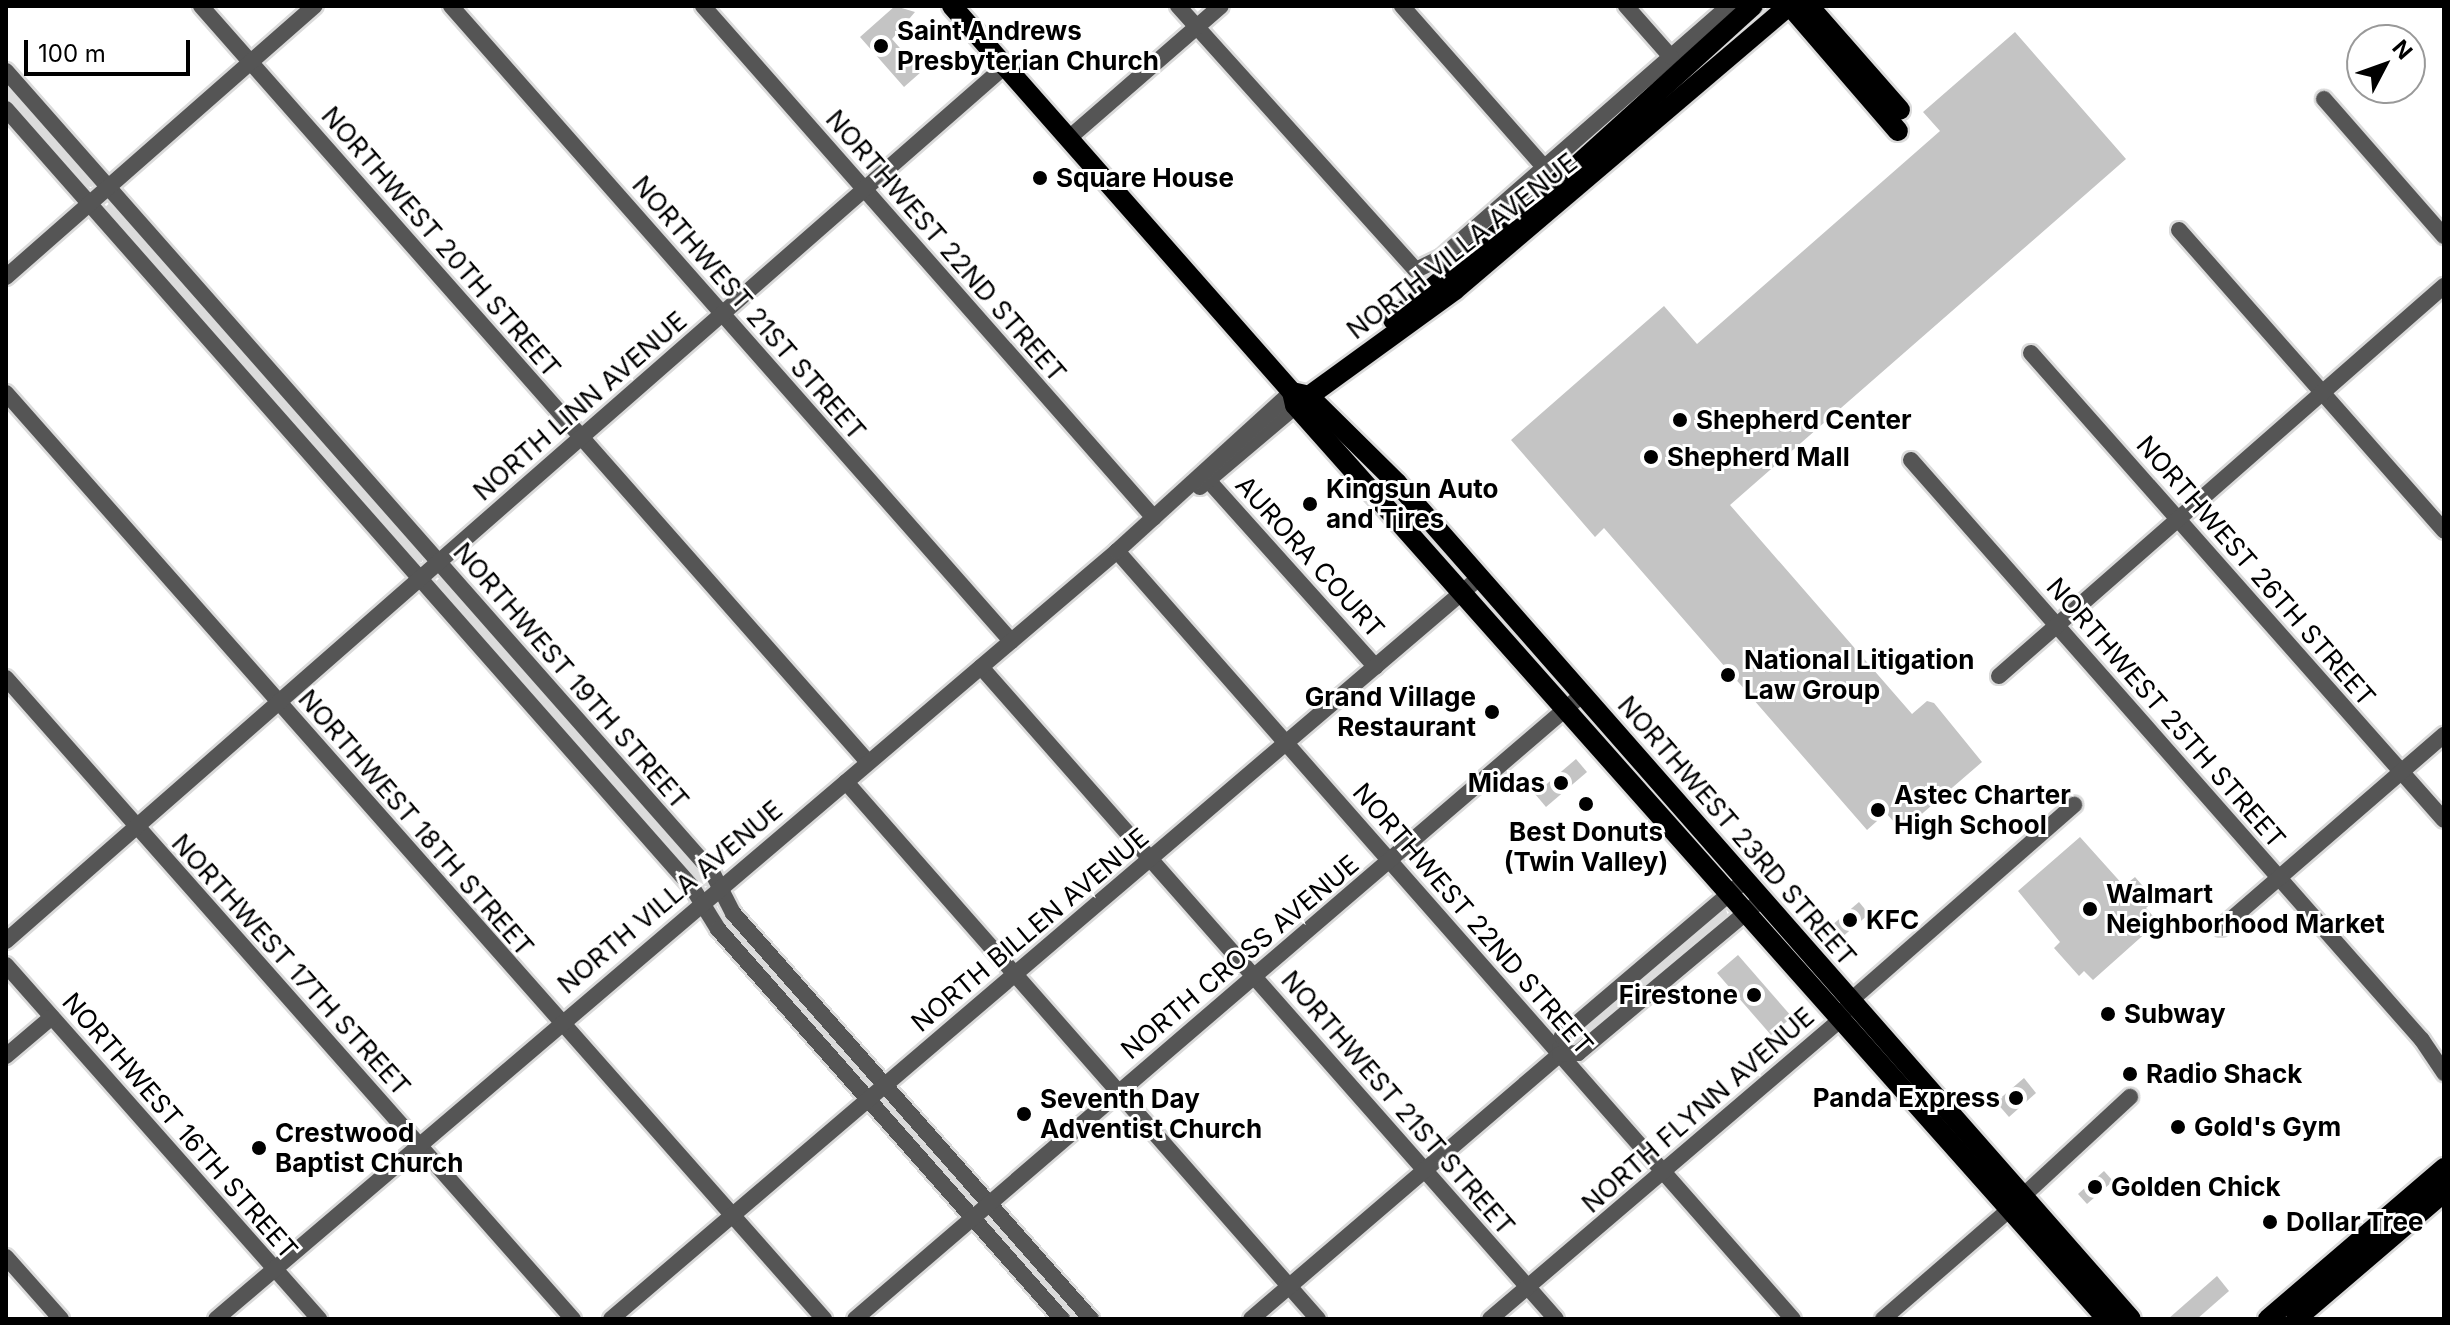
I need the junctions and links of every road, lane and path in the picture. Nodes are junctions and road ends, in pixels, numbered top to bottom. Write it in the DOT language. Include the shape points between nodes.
graph roads {
  1 [pos="201,6"];
  2 [pos="315,6"];
  3 [pos="451,6"];
  4 [pos="703,6"];
  5 [pos="952,6"];
  6 [pos="1178,6"];
  7 [pos="1221,6"];
  8 [pos="1402,6"];
  9 [pos="1626,6"];
  10 [pos="1789,6"];
  11 [pos="1809,6"];
  12 [pos="1742,9"];
  13 [pos="1197,27"];
  14 [pos="1671,57"];
  15 [pos="251,63"];
  16 [pos="1005,66"];
  17 [pos="6,71"];
  18 [pos="2324,99"];
  19 [pos="6,109"];
  20 [pos="1069,138"];
  21 [pos="1591,146"];
  22 [pos="1544,167"];
  23 [pos="1587,179"];
  24 [pos="108,187"];
  25 [pos="864,189"];
  26 [pos="1541,198"];
  27 [pos="90,203"];
  28 [pos="2179,230"];
  29 [pos="2444,236"];
  30 [pos="6,277"];
  31 [pos="2444,286"];
  32 [pos="722,314"];
  33 [pos="2031,353"];
  34 [pos="2321,392"];
  35 [pos="6,393"];
  36 [pos="1298,398"];
  37 [pos="581,438"];
  38 [pos="1351,452"];
  39 [pos="1911,460"];
  40 [pos="1208,480"];
  41 [pos="1397,483"];
  42 [pos="1380,499"];
  43 [pos="1156,516"];
  44 [pos="2176,517"];
  45 [pos="1437,529"];
  46 [pos="2444,531"];
  47 [pos="1420,543"];
  48 [pos="1117,551"];
  49 [pos="439,562"];
  50 [pos="420,578"];
  51 [pos="1472,584"];
  52 [pos="1482,610"];
  53 [pos="1511,613"];
  54 [pos="2054,623"];
  55 [pos="1011,641"];
  56 [pos="1526,661"];
  57 [pos="981,667"];
  58 [pos="1376,667"];
  59 [pos="1999,676"];
  60 [pos="6,678"];
  61 [pos="1575,701"];
  62 [pos="278,702"];
  63 [pos="2444,735"];
  64 [pos="1286,742"];
  65 [pos="868,762"];
  66 [pos="2401,772"];
  67 [pos="846,782"];
  68 [pos="2074,805"];
  69 [pos="2444,820"];
  70 [pos="137,826"];
  71 [pos="1150,859"];
  72 [pos="1390,861"];
  73 [pos="2279,878"];
  74 [pos="1738,886"];
  75 [pos="720,888"];
  76 [pos="702,904"];
  77 [pos="1754,905"];
  78 [pos="2221,928"];
  79 [pos="6,941"];
  80 [pos="6,965"];
  81 [pos="1015,974"];
  82 [pos="1255,976"];
  83 [pos="1850,1001"];
  84 [pos="52,1017"];
  85 [pos="1840,1020"];
  86 [pos="562,1023"];
  87 [pos="1560,1054"];
  88 [pos="6,1056"];
  89 [pos="2444,1073"];
  90 [pos="1903,1076"];
  91 [pos="886,1085"];
  92 [pos="1119,1092"];
  93 [pos="2130,1097"];
  94 [pos="869,1099"];
  95 [pos="1953,1117"];
  96 [pos="1937,1131"];
  97 [pos="419,1145"];
  98 [pos="2444,1168"];
  99 [pos="1425,1169"];
  100 [pos="1663,1172"];
  101 [pos="2444,1192"];
  102 [pos="990,1203"];
  103 [pos="2016,1203"];
  104 [pos="2417,1203"];
  105 [pos="732,1214"];
  106 [pos="973,1217"];
  107 [pos="2371,1243"];
  108 [pos="6,1257"];
  109 [pos="274,1268"];
  110 [pos="1289,1286"];
  111 [pos="1528,1287"];
  112 [pos="61,1319"];
  113 [pos="216,1319"];
  114 [pos="319,1319"];
  115 [pos="573,1319"];
  116 [pos="611,1319"];
  117 [pos="824,1319"];
  118 [pos="855,1319"];
  119 [pos="1062,1319"];
  120 [pos="1091,1319"];
  121 [pos="1251,1319"];
  122 [pos="1318,1319"];
  123 [pos="1490,1319"];
  124 [pos="1556,1319"];
  125 [pos="1793,1319"];
  126 [pos="1883,1319"];
  127 [pos="2107,1319"];
  128 [pos="2131,1319"];
  129 [pos="2268,1319"];
  130 [pos="2296,1319"];
  1 -- 15 [label="street, NORTHWEST 20TH STREET"];
  2 -- 15 [label="street"];
  3 -- 32 [label="street, NORTHWEST 21ST STREET"];
  4 -- 25 [label="street, NORTHWEST 22ND STREET"];
  5 -- 16 [label="main road, NORTHWEST 23RD STREET"];
  6 -- 13 [label="street"];
  7 -- 13 [label="street"];
  8 -- 22 [label="street"];
  9 -- 14 [label="street"];
  10 -- 11 [label="main road" via="1899,120"];
  10 -- 12 [label="main road"];
  10 -- 23 [label="main road, NORTH VILLA AVENUE"];
  12 -- 14 [label="street, NORTH VILLA AVENUE"];
  12 -- 21 [label="main road, NORTH VILLA AVENUE"];
  13 -- 20 [label="street"];
  13 -- 22 [label="street, NORTH VILLA AVENUE" via="1409,268 1430,267"];
  14 -- 22 [label="street, NORTH VILLA AVENUE"];
  15 -- 24 [label="street"];
  15 -- 37 [label="street, NORTHWEST 20TH STREET"];
  16 -- 20 [label="main road, NORTHWEST 23RD STREET"];
  16 -- 25 [label="street, NORTH LINN AVENUE"];
  17 -- 24 [label="street, NORTHWEST 19TH STREET"];
  18 -- 29 [label="street"];
  19 -- 27 [label="street, NORTHWEST 19TH STREET"];
  20 -- 36 [label="main road, NORTHWEST 23RD STREET"];
  21 -- 23 [label="main road"];
  21 -- 26 [label="main road, NORTH VILLA AVENUE"];
  23 -- 26 [label="main road"];
  23 -- 36 [label="main road, NORTH VILLA AVENUE" via="1455,290"];
  24 -- 27 [label="street"];
  24 -- 49 [label="street, NORTHWEST 19TH STREET"];
  25 -- 32 [label="street, NORTH LINN AVENUE"];
  25 -- 43 [label="street, NORTHWEST 22ND STREET"];
  26 -- 36 [label="main road, NORTH VILLA AVENUE"];
  27 -- 30 [label="street"];
  27 -- 50 [label="street, NORTHWEST 19TH STREET"];
  28 -- 34 [label="street"];
  31 -- 34 [label="street"];
  32 -- 37 [label="street, NORTH LINN AVENUE"];
  32 -- 55 [label="street, NORTHWEST 21ST STREET"];
  33 -- 44 [label="street, NORTHWEST 26TH STREET"];
  34 -- 44 [label="street"];
  34 -- 46 [label="street"];
  35 -- 62 [label="street, NORTHWEST 18TH STREET"];
  36 -- 38 [label="main road, NORTHWEST 23RD STREET"];
  36 -- 40 [label="street, NORTH VILLA AVENUE"];
  36 -- 43 [label="street, NORTH VILLA AVENUE"];
  37 -- 49 [label="street, NORTH LINN AVENUE"];
  37 -- 65 [label="street, NORTHWEST 20TH STREET"];
  38 -- 41 [label="main road, NORTHWEST 23RD STREET"];
  38 -- 42 [label="main road, NORTHWEST 23RD STREET"];
  39 -- 54 [label="street, NORTHWEST 25TH STREET"];
  40 -- 43 [label="street, NORTH VILLA AVENUE"];
  40 -- 58 [label="street, AURORA COURT"];
  41 -- 42 [label="main road"];
  41 -- 45 [label="main road, NORTHWEST 23RD STREET"];
  42 -- 47 [label="main road, NORTHWEST 23RD STREET"];
  43 -- 48 [label="street, NORTH VILLA AVENUE"];
  44 -- 54 [label="street"];
  44 -- 66 [label="street, NORTHWEST 26TH STREET"];
  45 -- 47 [label="main road"];
  45 -- 51 [label="main road, NORTHWEST 23RD STREET"];
  47 -- 51 [label="main road, NORTHWEST 23RD STREET"];
  48 -- 55 [label="street, NORTH VILLA AVENUE"];
  48 -- 64 [label="street, NORTHWEST 22ND STREET"];
  49 -- 50 [label="street, NORTH LINN AVENUE"];
  49 -- 75 [label="street, NORTHWEST 19TH STREET"];
  50 -- 62 [label="street, NORTH LINN AVENUE"];
  50 -- 76 [label="street, NORTHWEST 19TH STREET"];
  51 -- 52 [label="main road, NORTHWEST 23RD STREET"];
  51 -- 53 [label="main road, NORTHWEST 23RD STREET"];
  51 -- 58 [label="street, NORTH BILLEN AVENUE"];
  52 -- 53 [label="main road"];
  52 -- 56 [label="main road, NORTHWEST 23RD STREET"];
  53 -- 56 [label="main road"];
  53 -- 61 [label="main road, NORTHWEST 23RD STREET"];
  54 -- 59 [label="street"];
  54 -- 73 [label="street, NORTHWEST 25TH STREET"];
  55 -- 57 [label="street, NORTH VILLA AVENUE"];
  56 -- 61 [label="main road, NORTHWEST 23RD STREET"];
  57 -- 65 [label="street, NORTH VILLA AVENUE"];
  57 -- 71 [label="street, NORTHWEST 21ST STREET"];
  58 -- 64 [label="street, NORTH BILLEN AVENUE"];
  60 -- 70 [label="street, NORTHWEST 17TH STREET"];
  61 -- 72 [label="street, NORTH CROSS AVENUE"];
  61 -- 74 [label="main road, NORTHWEST 23RD STREET"];
  62 -- 70 [label="street, NORTH LINN AVENUE"];
  62 -- 86 [label="street, NORTHWEST 18TH STREET"];
  63 -- 66 [label="street"];
  64 -- 71 [label="street, NORTH BILLEN AVENUE"];
  64 -- 72 [label="street, NORTHWEST 22ND STREET"];
  65 -- 67 [label="street, NORTH VILLA AVENUE"];
  66 -- 69 [label="street, NORTHWEST 26TH STREET"];
  66 -- 73 [label="street"];
  67 -- 75 [label="street, NORTH VILLA AVENUE"];
  67 -- 81 [label="street"];
  68 -- 83 [label="street, NORTH FLYNN AVENUE"];
  70 -- 79 [label="street, NORTH LINN AVENUE"];
  70 -- 97 [label="street, NORTHWEST 17TH STREET"];
  71 -- 81 [label="street, NORTH BILLEN AVENUE"];
  71 -- 82 [label="street, NORTHWEST 21ST STREET"];
  72 -- 82 [label="street, NORTH CROSS AVENUE"];
  72 -- 87 [label="street, NORTHWEST 22ND STREET"];
  73 -- 78 [label="street"];
  73 -- 89 [label="street, NORTHWEST 25TH STREET" via="2428,1046"];
  74 -- 77 [label="main road, NORTHWEST 23RD STREET"];
  74 -- 87 [label="street" via="1562,1036"];
  75 -- 76 [label="street, NORTH VILLA AVENUE"];
  75 -- 91 [label="street, NORTHWEST 19TH STREET" via="733,913"];
  76 -- 86 [label="street, NORTH VILLA AVENUE"];
  76 -- 94 [label="street, NORTHWEST 19TH STREET"];
  77 -- 83 [label="main road, NORTHWEST 23RD STREET"];
  77 -- 85 [label="main road, NORTHWEST 23RD STREET"];
  77 -- 87 [label="street" via="1578,1053"];
  80 -- 84 [label="street, NORTHWEST 16TH STREET"];
  81 -- 91 [label="street, NORTH BILLEN AVENUE"];
  81 -- 92 [label="street"];
  82 -- 92 [label="street, NORTH CROSS AVENUE"];
  82 -- 99 [label="street, NORTHWEST 21ST STREET"];
  83 -- 85 [label="street, NORTH FLYNN AVENUE"];
  83 -- 90 [label="main road, NORTHWEST 23RD STREET"];
  84 -- 88 [label="street"];
  84 -- 109 [label="street, NORTHWEST 16TH STREET"];
  85 -- 90 [label="main road, NORTHWEST 23RD STREET"];
  85 -- 100 [label="street, NORTH FLYNN AVENUE"];
  86 -- 97 [label="street, NORTH VILLA AVENUE"];
  86 -- 105 [label="street, NORTHWEST 18TH STREET"];
  87 -- 99 [label="street"];
  87 -- 100 [label="street, NORTHWEST 22ND STREET"];
  90 -- 95 [label="main road, NORTHWEST 23RD STREET"];
  90 -- 96 [label="main road, NORTHWEST 23RD STREET"];
  91 -- 94 [label="street, NORTH BILLEN AVENUE"];
  91 -- 102 [label="street, NORTHWEST 19TH STREET"];
  92 -- 102 [label="street, NORTH CROSS AVENUE"];
  92 -- 110 [label="street"];
  93 -- 103 [label="street"];
  94 -- 105 [label="street, NORTH BILLEN AVENUE"];
  94 -- 106 [label="street, NORTHWEST 19TH STREET"];
  95 -- 96 [label="main road"];
  95 -- 103 [label="main road, NORTHWEST 23RD STREET"];
  96 -- 103 [label="main road, NORTHWEST 23RD STREET" via="1994,1192"];
  97 -- 109 [label="street, NORTH VILLA AVENUE"];
  97 -- 115 [label="street, NORTHWEST 17TH STREET"];
  98 -- 104 [label="main road"];
  99 -- 110 [label="street"];
  99 -- 111 [label="street, NORTHWEST 21ST STREET"];
  100 -- 111 [label="street, NORTH FLYNN AVENUE"];
  100 -- 125 [label="street, NORTHWEST 22ND STREET"];
  101 -- 104 [label="main road"];
  102 -- 106 [label="street, NORTH CROSS AVENUE"];
  102 -- 120 [label="street, NORTHWEST 19TH STREET"];
  103 -- 126 [label="street"];
  103 -- 127 [label="main road, NORTHWEST 23RD STREET" via="2034,1238"];
  103 -- 128 [label="main road, NORTHWEST 23RD STREET"];
  104 -- 107 [label="main road"];
  105 -- 116 [label="street, NORTH BILLEN AVENUE"];
  105 -- 117 [label="street, NORTHWEST 18TH STREET"];
  106 -- 118 [label="street, NORTH CROSS AVENUE"];
  106 -- 119 [label="street, NORTHWEST 19TH STREET"];
  107 -- 129 [label="main road"];
  107 -- 130 [label="main road"];
  108 -- 112 [label="street"];
  109 -- 113 [label="street, NORTH VILLA AVENUE"];
  109 -- 114 [label="street, NORTHWEST 16TH STREET"];
  110 -- 121 [label="street"];
  110 -- 122 [label="street"];
  111 -- 123 [label="street, NORTH FLYNN AVENUE"];
  111 -- 124 [label="street, NORTHWEST 21ST STREET"];
}
